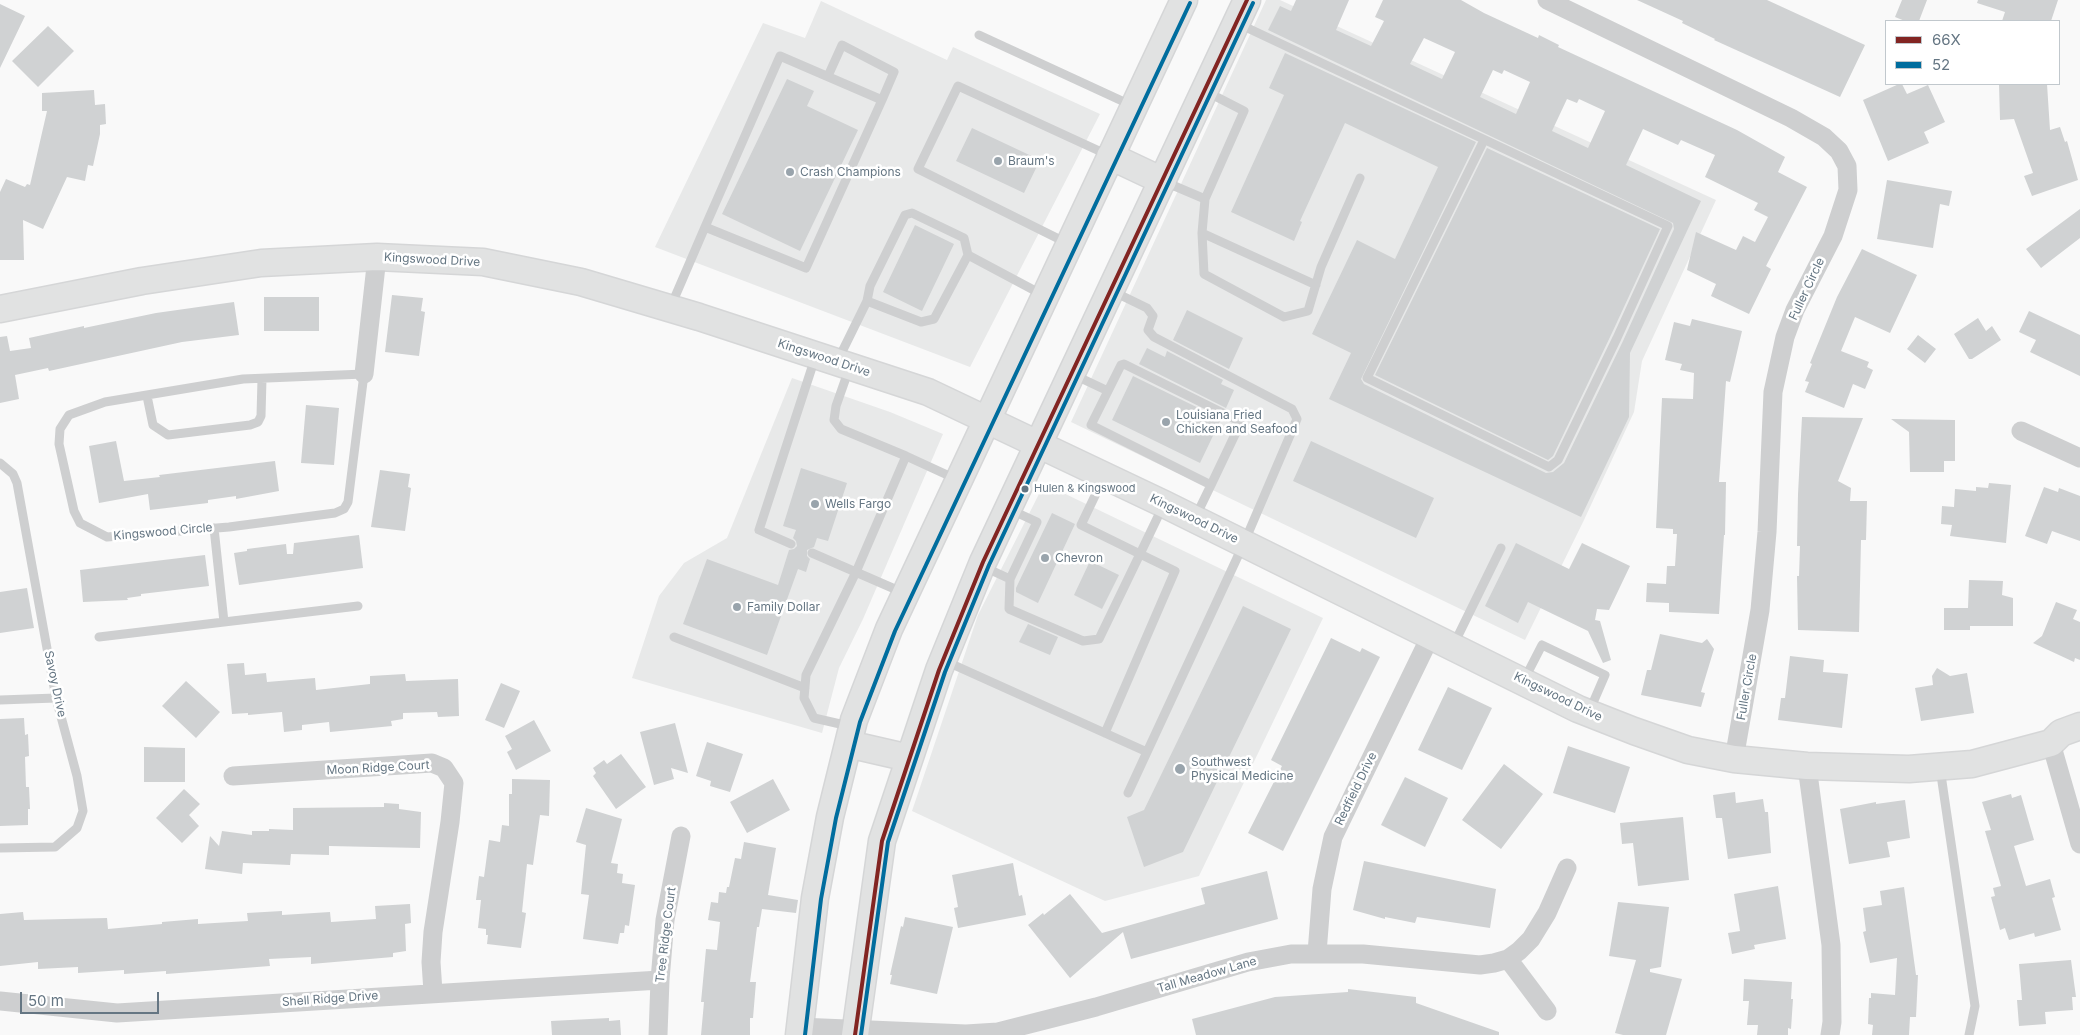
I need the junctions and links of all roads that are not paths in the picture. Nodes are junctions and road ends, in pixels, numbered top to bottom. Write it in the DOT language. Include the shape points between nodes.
graph roads {
  1 [pos="1184,0"];
  2 [pos="1547,0"];
  3 [pos="1242,11"];
  4 [pos="979,35"];
  5 [pos="828,76"];
  6 [pos="1205,91"];
  7 [pos="882,100"];
  8 [pos="1134,106"];
  9 [pos="1484,140"];
  10 [pos="1110,156"];
  11 [pos="1360,178"];
  12 [pos="1163,181"];
  13 [pos="1206,199"];
  14 [pos="705,227"];
  15 [pos="1202,233"];
  16 [pos="1069,244"];
  17 [pos="968,255"];
  18 [pos="377,257"];
  19 [pos="1316,285"];
  20 [pos="1111,290"];
  21 [pos="1044,296"];
  22 [pos="867,301"];
  23 [pos="670,308"];
  24 [pos="0,309"];
  25 [pos="834,361"];
  26 [pos="364,374"];
  27 [pos="1072,374"];
  28 [pos="262,379"];
  29 [pos="1108,391"];
  30 [pos="147,396"];
  31 [pos="986,420"];
  32 [pos="2021,431"];
  33 [pos="1038,445"];
  34 [pos="906,456"];
  35 [pos="2080,458"];
  36 [pos="0,463"];
  37 [pos="1104,476"];
  38 [pos="958,480"];
  39 [pos="1211,485"];
  40 [pos="1164,504"];
  41 [pos="1008,508"];
  42 [pos="1195,519"];
  43 [pos="214,528"];
  44 [pos="1244,543"];
  45 [pos="791,544"];
  46 [pos="1501,548"];
  47 [pos="812,553"];
  48 [pos="1140,554"];
  49 [pos="982,566"];
  50 [pos="856,572"];
  51 [pos="1010,579"];
  52 [pos="906,594"];
  53 [pos="358,606"];
  54 [pos="224,622"];
  55 [pos="99,637"];
  56 [pos="674,637"];
  57 [pos="1442,640"];
  58 [pos="943,660"];
  59 [pos="1524,680"];
  60 [pos="805,688"];
  61 [pos="56,698"];
  62 [pos="0,700"];
  63 [pos="1588,713"];
  64 [pos="2080,726"];
  65 [pos="1105,733"];
  66 [pos="850,736"];
  67 [pos="2051,742"];
  68 [pos="1147,752"];
  69 [pos="909,758"];
  70 [pos="1734,759"];
  71 [pos="1807,766"];
  72 [pos="1939,767"];
  73 [pos="233,776"];
  74 [pos="1128,792"];
  75 [pos="681,836"];
  76 [pos="2080,844"];
  77 [pos="0,848"];
  78 [pos="1567,868"];
  79 [pos="1317,953"];
  80 [pos="1508,959"];
  81 [pos="660,980"];
  82 [pos="433,992"];
  83 [pos="0,1000"];
  84 [pos="1547,1010"];
  85 [pos="799,1031"];
  86 [pos="855,1032"];
  87 [pos="999,1033"];
  88 [pos="658,1035"];
  89 [pos="1830,1035"];
  90 [pos="1969,1035"];
  1 -- 8 [label="main road"];
  2 -- 70 [label="street, Fuller Circle" via="1791,118 1824,137 1839,151 1847,166 1848,190 1832,236 1795,310 1785,337 1773,392 1760,610"];
  3 -- 6 [label="main road"];
  3 -- 9 [label="lane"];
  4 -- 8 [label="lane"];
  5 -- 7 [label="lane"];
  5 -- 7 [label="lane" via="842,45 894,72"];
  5 -- 14 [label="lane" via="780,56"];
  6 -- 12 [label="main road"];
  6 -- 13 [label="lane" via="1244,112"];
  7 -- 14 [label="lane" via="806,268"];
  8 -- 10 [label="main road"];
  9 -- 9 [label="lane" via="1668,226 1558,460 1549,468 1367,378"];
  10 -- 12 [label="main road"];
  10 -- 16 [label="main road"];
  10 -- 16 [label="lane" via="958,86 918,169"];
  11 -- 19 [label="lane"];
  12 -- 13 [label="lane"];
  12 -- 20 [label="main road"];
  13 -- 15 [label="lane"];
  14 -- 23 [label="lane"];
  15 -- 19 [label="lane"];
  15 -- 19 [label="lane" via="1204,274 1284,317 1308,311"];
  16 -- 21 [label="main road"];
  17 -- 21 [label="lane"];
  17 -- 22 [label="lane" via="934,319 921,322"];
  17 -- 22 [label="lane" via="964,238 912,213 905,216 870,286"];
  18 -- 23 [label="main road, Kingswood Drive" via="483,262 581,282"];
  18 -- 24 [label="main road, Kingswood Drive" via="261,263 142,281"];
  18 -- 26 [label="street, Kingswood Circle"];
  20 -- 27 [label="main road"];
  20 -- 44 [label="lane" via="1147,308 1153,316 1148,330 1154,337 1292,409 1297,419"];
  21 -- 31 [label="main road"];
  22 -- 25 [label="lane"];
  23 -- 25 [label="main road, Kingswood Drive"];
  25 -- 31 [label="main road, Kingswood Drive" via="928,392"];
  25 -- 34 [label="lane" via="834,420 841,429"];
  25 -- 45 [label="lane" via="759,530"];
  26 -- 28 [label="lane, Kingswood Circle"];
  26 -- 43 [label="lane, Kingswood Circle" via="348,502 344,509 335,513"];
  27 -- 29 [label="lane"];
  27 -- 33 [label="main road"];
  28 -- 30 [label="lane, Kingswood Circle" via="243,379"];
  28 -- 30 [label="lane" via="261,416 258,422 250,425 168,435 153,425"];
  29 -- 39 [label="lane" via="1092,426"];
  29 -- 39 [label="lane" via="1124,364 1239,420 1241,424"];
  30 -- 43 [label="lane, Kingswood Circle" via="105,402 69,415 60,429 59,444 74,511 80,523 107,537"];
  31 -- 33 [label="main road, Kingswood Drive"];
  31 -- 38 [label="main road"];
  32 -- 35 [label="street"];
  33 -- 37 [label="main road, Kingswood Drive"];
  33 -- 41 [label="main road"];
  34 -- 38 [label="lane"];
  34 -- 50 [label="lane"];
  36 -- 61 [label="lane, Savoy Drive" via="14,474 17,483"];
  37 -- 40 [label="main road, Kingswood Drive"];
  37 -- 48 [label="lane" via="1081,525"];
  38 -- 52 [label="main road"];
  39 -- 42 [label="lane"];
  40 -- 42 [label="main road, Kingswood Drive"];
  40 -- 48 [label="lane"];
  41 -- 49 [label="main road"];
  41 -- 51 [label="lane" via="1036,522"];
  42 -- 44 [label="main road, Kingswood Drive"];
  43 -- 54 [label="lane"];
  44 -- 57 [label="main road, Kingswood Drive"];
  44 -- 68 [label="lane"];
  46 -- 57 [label="lane"];
  47 -- 50 [label="lane"];
  48 -- 51 [label="lane" via="1099,639 1083,641 1009,609"];
  48 -- 65 [label="lane" via="1175,571"];
  49 -- 51 [label="lane"];
  49 -- 58 [label="main road"];
  50 -- 52 [label="lane"];
  50 -- 60 [label="lane" via="806,674"];
  52 -- 66 [label="main road"];
  53 -- 54 [label="lane"];
  54 -- 55 [label="lane"];
  56 -- 60 [label="lane"];
  57 -- 59 [label="main road, Kingswood Drive"];
  57 -- 79 [label="street, Redfield Drive" via="1333,837 1322,889"];
  58 -- 65 [label="lane"];
  58 -- 69 [label="main road"];
  59 -- 63 [label="main road, Kingswood Drive"];
  59 -- 63 [label="lane" via="1542,645 1605,676"];
  60 -- 66 [label="lane" via="804,698 814,718"];
  61 -- 62 [label="lane"];
  61 -- 77 [label="lane, Savoy Drive" via="83,811 77,828 55,847"];
  63 -- 70 [label="main road, Kingswood Drive" via="1688,750"];
  64 -- 67 [label="main road, Kingswood Drive"];
  65 -- 68 [label="lane"];
  66 -- 69 [label="main road"];
  66 -- 85 [label="main road" via="815,898"];
  67 -- 72 [label="main road, Kingswood Drive" via="1972,764"];
  67 -- 76 [label="street"];
  68 -- 74 [label="lane"];
  69 -- 86 [label="main road" via="882,842"];
  70 -- 71 [label="main road, Kingswood Drive"];
  71 -- 72 [label="main road, Kingswood Drive"];
  71 -- 89 [label="street" via="1831,945"];
  72 -- 90 [label="lane" via="1975,1006"];
  73 -- 82 [label="street, Moon Ridge Court" via="432,763 444,768 454,783 433,932"];
  75 -- 81 [label="street, Tree Ridge Court" via="666,920"];
  78 -- 80 [label="street, Tall Meadow Lane" via="1548,913 1531,940"];
  79 -- 80 [label="street, Tall Meadow Lane" via="1480,965"];
  79 -- 87 [label="street, Tall Meadow Lane" via="1248,962"];
  80 -- 84 [label="street"];
  81 -- 82 [label="street, Shell Ridge Drive"];
  81 -- 88 [label="street, Tree Ridge Court"];
  82 -- 83 [label="street, Shell Ridge Drive" via="117,1013"];
  85 -- 86 [label="street, Tall Meadow Lane"];
  86 -- 87 [label="street, Tall Meadow Lane"];
}
